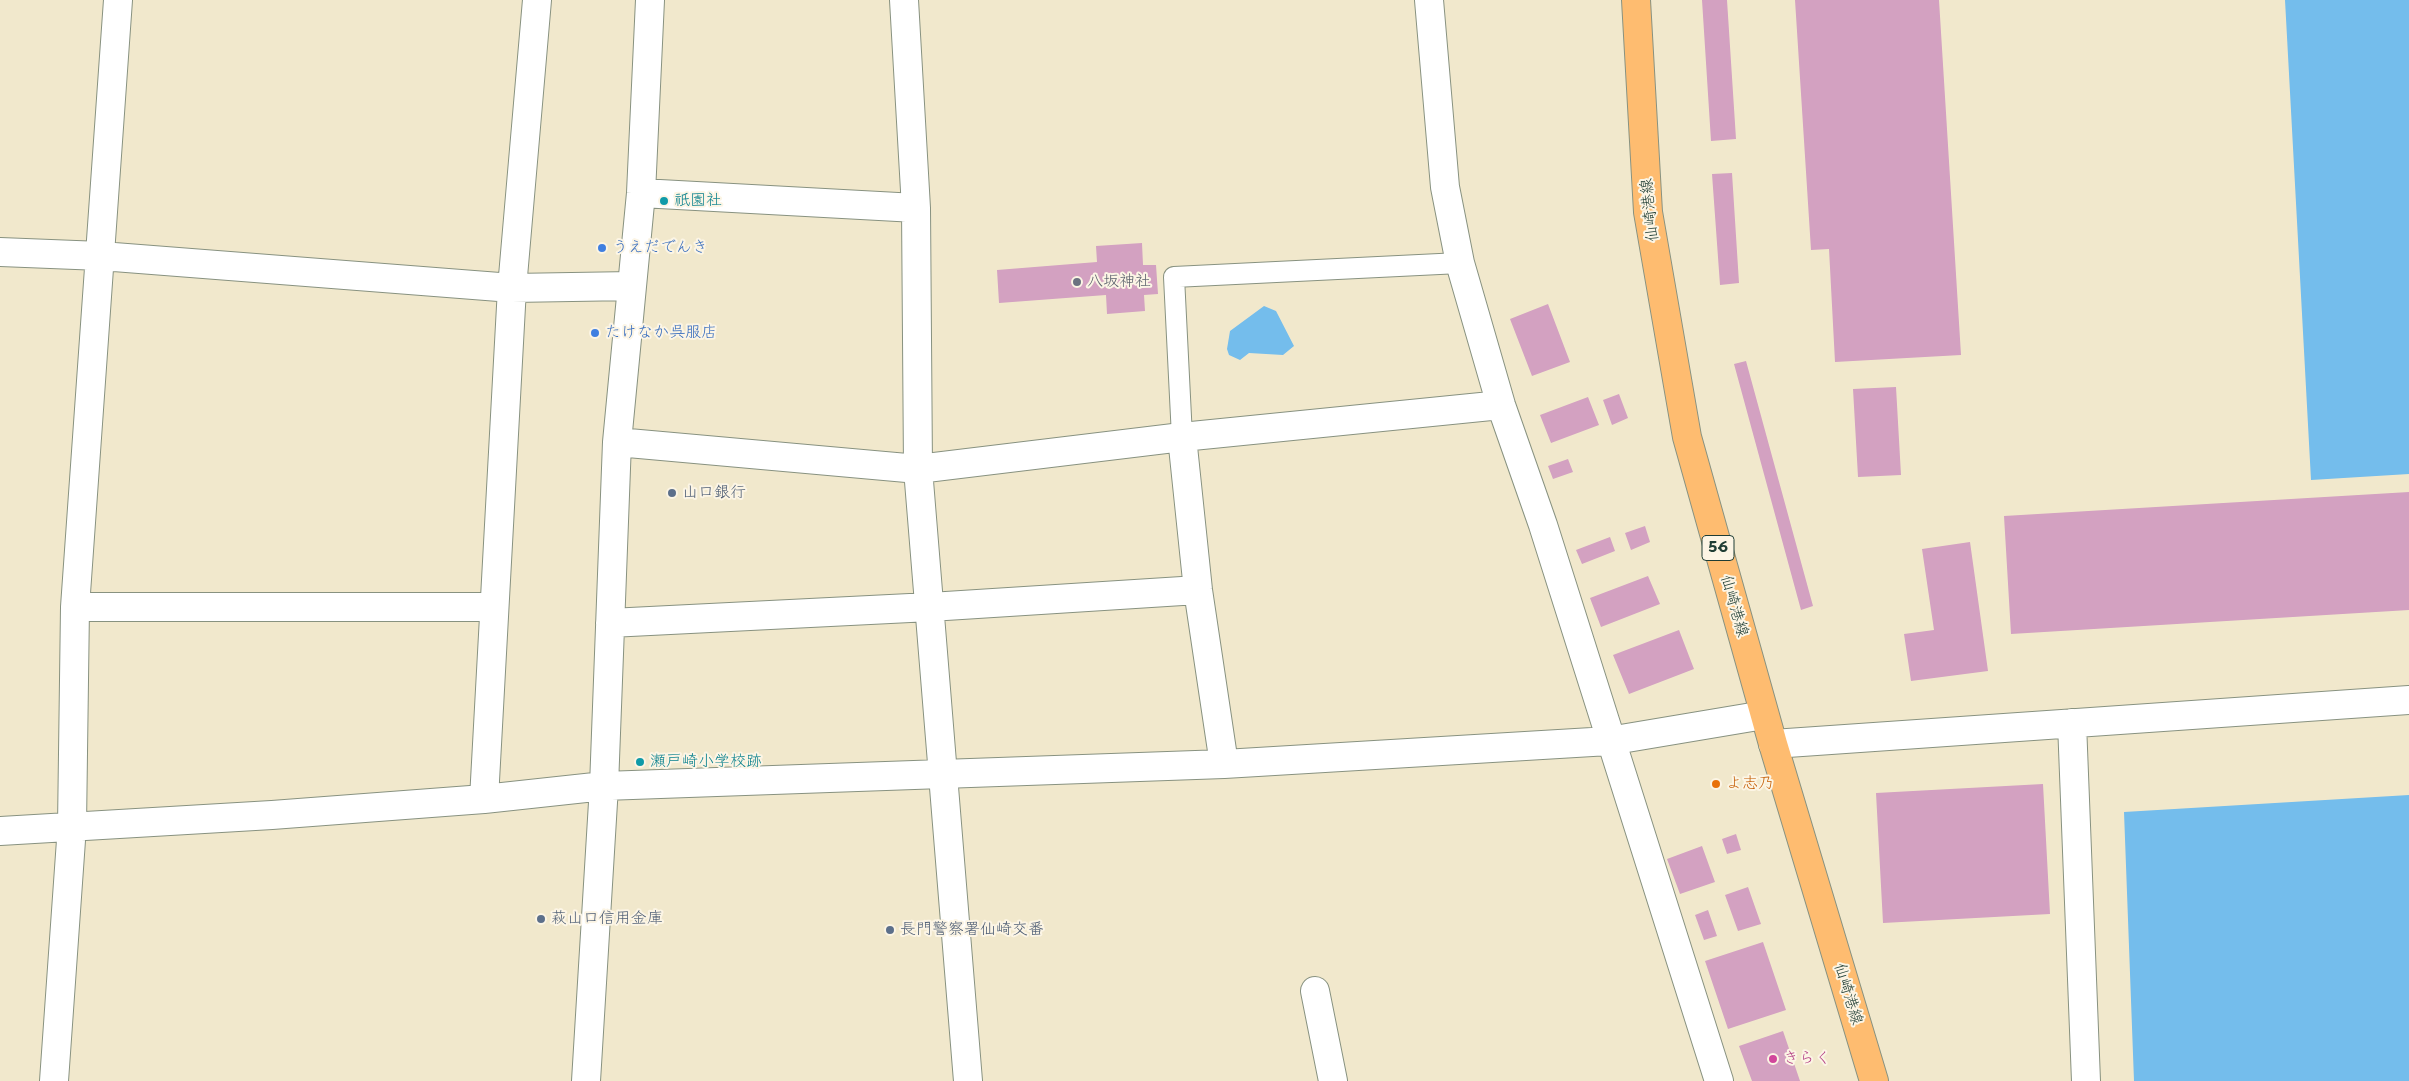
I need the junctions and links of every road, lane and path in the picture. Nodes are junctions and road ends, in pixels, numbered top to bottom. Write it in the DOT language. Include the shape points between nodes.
graph roads {
  1 [pos="118,0"];
  2 [pos="537,0"];
  3 [pos="650,0"];
  4 [pos="904,0"];
  5 [pos="1429,0"];
  6 [pos="1636,0"];
  7 [pos="640,193"];
  8 [pos="916,208"];
  9 [pos="0,252"];
  10 [pos="101,256"];
  11 [pos="1460,264"];
  12 [pos="632,286"];
  13 [pos="512,288"];
  14 [pos="1502,405"];
  15 [pos="1182,437"];
  16 [pos="617,442"];
  17 [pos="918,469"];
  18 [pos="1198,590"];
  19 [pos="494,607"];
  20 [pos="930,607"];
  21 [pos="75,608"];
  22 [pos="610,623"];
  23 [pos="2409,700"];
  24 [pos="1764,715"];
  25 [pos="2072,724"];
  26 [pos="1609,741"];
  27 [pos="1773,744"];
  28 [pos="1224,764"];
  29 [pos="945,775"];
  30 [pos="604,786"];
  31 [pos="484,798"];
  32 [pos="72,826"];
  33 [pos="0,831"];
  34 [pos="1315,991"];
  35 [pos="54,1081"];
  36 [pos="586,1081"];
  37 [pos="968,1081"];
  38 [pos="1333,1081"];
  39 [pos="1719,1081"];
  40 [pos="1874,1081"];
  41 [pos="2086,1081"];
  1 -- 10 [label="street"];
  2 -- 13 [label="street"];
  3 -- 7 [label="street"];
  4 -- 8 [label="street"];
  5 -- 11 [label="street" via="1445,188"];
  6 -- 24 [label="main road, 仙崎港線 / 56" via="1648,212 1686,437"];
  7 -- 8 [label="street"];
  7 -- 12 [label="street"];
  8 -- 17 [label="street"];
  9 -- 10 [label="street"];
  10 -- 13 [label="street"];
  10 -- 21 [label="street"];
  11 -- 14 [label="street"];
  11 -- 15 [label="lane" via="1174,277"];
  12 -- 13 [label="street"];
  12 -- 16 [label="street"];
  13 -- 19 [label="street"];
  14 -- 15 [label="street"];
  14 -- 26 [label="street" via="1543,525"];
  15 -- 17 [label="street"];
  15 -- 18 [label="street"];
  16 -- 17 [label="street"];
  16 -- 22 [label="street"];
  17 -- 20 [label="street"];
  18 -- 20 [label="street"];
  18 -- 28 [label="street"];
  19 -- 21 [label="street"];
  19 -- 31 [label="street"];
  20 -- 22 [label="street"];
  20 -- 29 [label="street"];
  21 -- 32 [label="street"];
  22 -- 30 [label="street"];
  23 -- 25 [label="street"];
  24 -- 26 [label="street"];
  24 -- 27 [label="main road, 仙崎港線 / 56"];
  25 -- 27 [label="street"];
  25 -- 41 [label="street"];
  26 -- 28 [label="street"];
  26 -- 39 [label="street"];
  27 -- 40 [label="main road, 仙崎港線 / 56"];
  28 -- 29 [label="street"];
  29 -- 30 [label="street"];
  29 -- 37 [label="street"];
  30 -- 31 [label="street"];
  30 -- 36 [label="street"];
  31 -- 32 [label="street" via="272,815"];
  32 -- 33 [label="street"];
  32 -- 35 [label="street"];
  34 -- 38 [label="street"];
}
